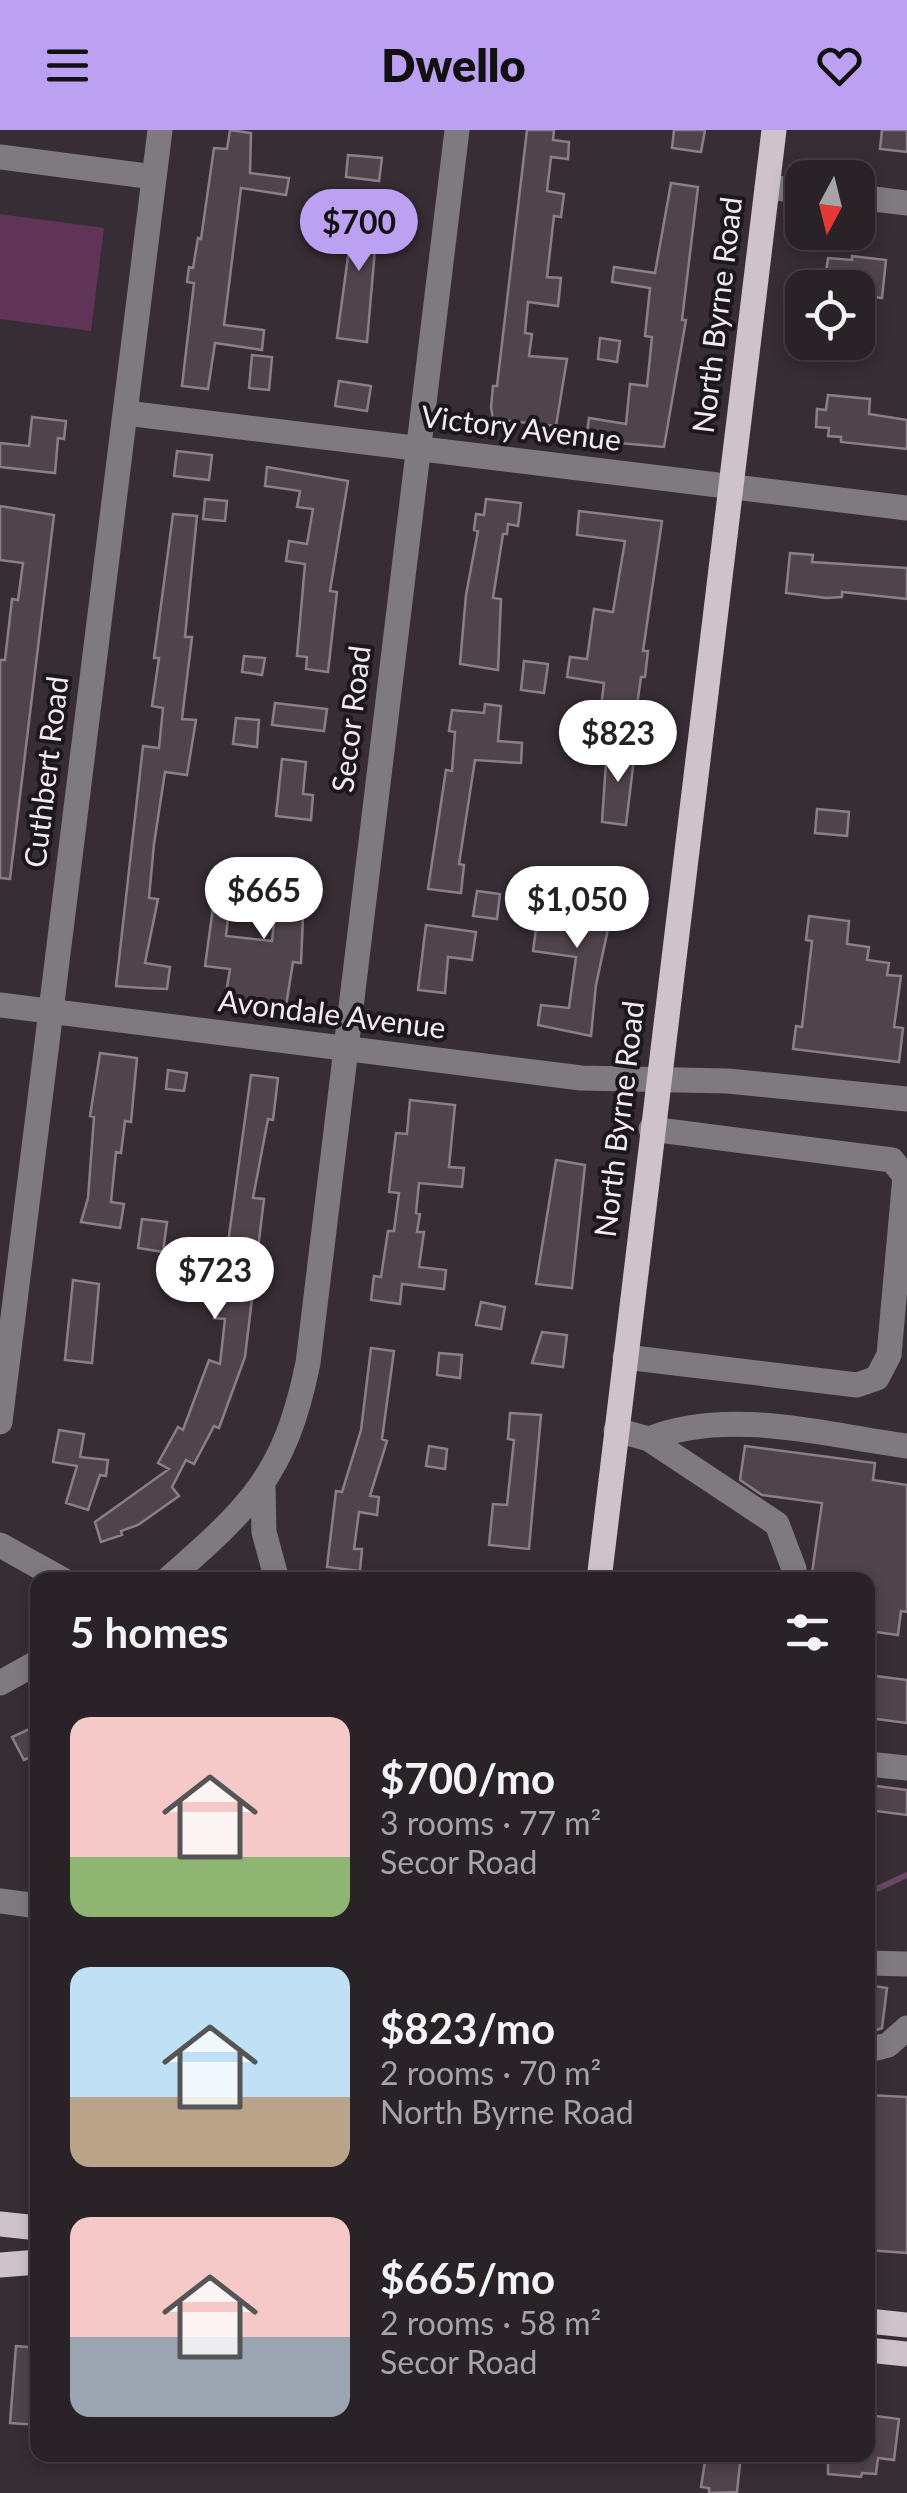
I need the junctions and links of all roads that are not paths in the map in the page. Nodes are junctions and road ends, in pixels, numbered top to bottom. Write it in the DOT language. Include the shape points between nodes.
graph roads {
  1 [pos="160,130"];
  2 [pos="456,130"];
  3 [pos="774,130"];
  4 [pos="0,157"];
  5 [pos="154,177"];
  6 [pos="767,187"];
  7 [pos="785,189"];
  8 [pos="875,199"];
  9 [pos="907,203"];
  10 [pos="126,413"];
  11 [pos="418,449"];
  12 [pos="730,488"];
  13 [pos="907,508"];
  14 [pos="0,1005"];
  15 [pos="50,1011"];
  16 [pos="344,1051"];
  17 [pos="657,1082"];
  18 [pos="907,1098"];
  19 [pos="651,1129"];
  20 [pos="625,1357"];
  21 [pos="0,1422"];
  22 [pos="616,1430"];
  23 [pos="649,1439"];
  24 [pos="907,1446"];
  25 [pos="263,1487"];
  26 [pos="0,1545"];
  27 [pos="794,1569"];
  28 [pos="49,1572"];
  29 [pos="175,1572"];
  30 [pos="275,1572"];
  31 [pos="599,1572"];
  32 [pos="30,1666"];
  33 [pos="0,1683"];
  34 [pos="875,1765"];
  35 [pos="907,1768"];
  36 [pos="0,1901"];
  37 [pos="30,1905"];
  38 [pos="875,1963"];
  39 [pos="907,1964"];
  40 [pos="907,2028"];
  41 [pos="875,2048"];
  42 [pos="0,2224"];
  43 [pos="30,2227"];
  44 [pos="30,2263"];
  45 [pos="0,2265"];
  46 [pos="875,2321"];
  47 [pos="907,2325"];
  48 [pos="875,2351"];
  49 [pos="907,2354"];
  1 -- 5 [label="street, Cuthbert Road"];
  2 -- 11 [label="street, Secor Road"];
  3 -- 6 [label="main road, North Byrne Road"];
  4 -- 5 [label="street"];
  5 -- 10 [label="street, Cuthbert Road"];
  6 -- 7 [label="street"];
  6 -- 12 [label="main road, North Byrne Road"];
  8 -- 9 [label="street"];
  10 -- 11 [label="street, Victory Avenue"];
  10 -- 15 [label="street, Cuthbert Road"];
  11 -- 12 [label="street, Victory Avenue"];
  11 -- 16 [label="street, Secor Road"];
  12 -- 13 [label="street, Victory Avenue"];
  12 -- 17 [label="main road, North Byrne Road"];
  14 -- 15 [label="street, Avondale Avenue"];
  15 -- 16 [label="street, Avondale Avenue"];
  15 -- 21 [label="street, Cuthbert Road"];
  16 -- 17 [label="street, Avondale Avenue"];
  16 -- 25 [label="street, Secor Road" via="308,1363 294,1418"];
  17 -- 18 [label="street, Avondale Avenue" via="728,1081"];
  17 -- 19 [label="main road, North Byrne Road"];
  19 -- 20 [label="main road, North Byrne Road"];
  19 -- 20 [label="street" via="892,1160 905,1176 888,1355 877,1378 857,1385"];
  20 -- 22 [label="main road, North Byrne Road"];
  22 -- 23 [label="street"];
  22 -- 31 [label="main road, North Byrne Road"];
  23 -- 24 [label="street" via="681,1426 741,1424"];
  23 -- 27 [label="street" via="777,1524"];
  25 -- 29 [label="street, Secor Road"];
  25 -- 30 [label="street, Secor Road" via="264,1532"];
  26 -- 28 [label="street"];
  32 -- 33 [label="street"];
  34 -- 35 [label="street"];
  36 -- 37 [label="street"];
  38 -- 39 [label="street"];
  40 -- 41 [label="street"];
  42 -- 43 [label="main road"];
  44 -- 45 [label="main road"];
  46 -- 47 [label="main road"];
  48 -- 49 [label="main road"];
}
